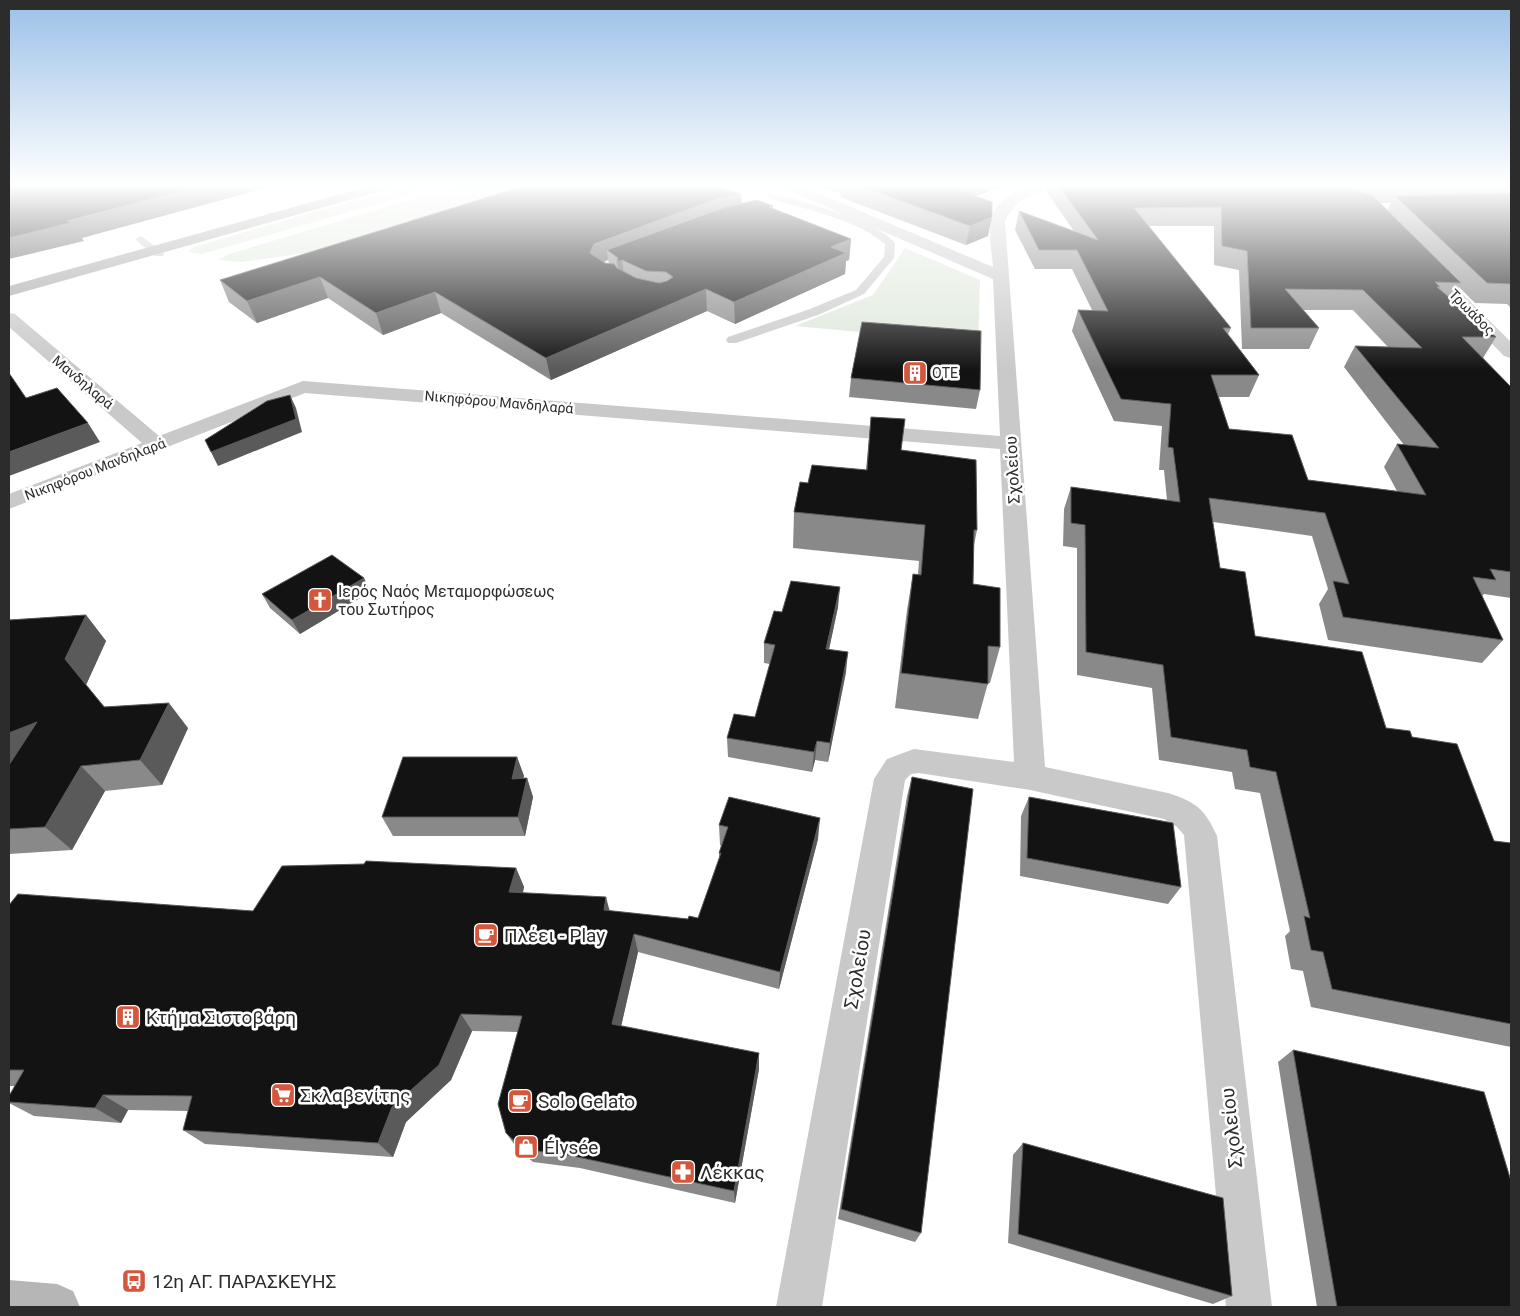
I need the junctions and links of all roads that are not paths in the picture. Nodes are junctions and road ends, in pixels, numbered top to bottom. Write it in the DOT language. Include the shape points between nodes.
graph roads {
  1 [pos="109,247"];
  2 [pos="151,247"];
  3 [pos="173,247"];
  4 [pos="891,247"];
  5 [pos="934,247"];
  6 [pos="999,247"];
  7 [pos="157,252"];
  8 [pos="1417,257"];
  9 [pos="18,272"];
  10 [pos="1001,276"];
  11 [pos="9,291"];
  12 [pos="9,318"];
  13 [pos="732,340"];
  14 [pos="1511,352"];
  15 [pos="1010,443"];
  16 [pos="157,445"];
  17 [pos="9,502"];
  18 [pos="1030,777"];
  19 [pos="9,1303"];
  20 [pos="58,1307"];
  21 [pos="799,1307"];
  22 [pos="1249,1307"];
  1 -- 9 [label="main road"];
  2 -- 7 [label="lane"];
  3 -- 7 [label="main road"];
  4 -- 13 [label="lane" via="889,258 860,292 814,312"];
  5 -- 10 [label="street"];
  6 -- 10 [label="street, Σχολείου"];
  7 -- 11 [label="main road"];
  8 -- 14 [label="street, Τρωάδος"];
  10 -- 15 [label="street, Σχολείου"];
  12 -- 16 [label="street, Μανδηλαρά"];
  15 -- 16 [label="street, Νικηφόρου Μανδηλαρά" via="314,387 294,389"];
  15 -- 18 [label="street, Σχολείου"];
  16 -- 17 [label="street, Νικηφόρου Μανδηλαρά"];
  18 -- 21 [label="street, Σχολείου" via="920,761 900,765 893,771"];
  18 -- 22 [label="street, Σχολείου" via="1168,806 1185,814 1198,827"];
  19 -- 20 [label="street"];
}
